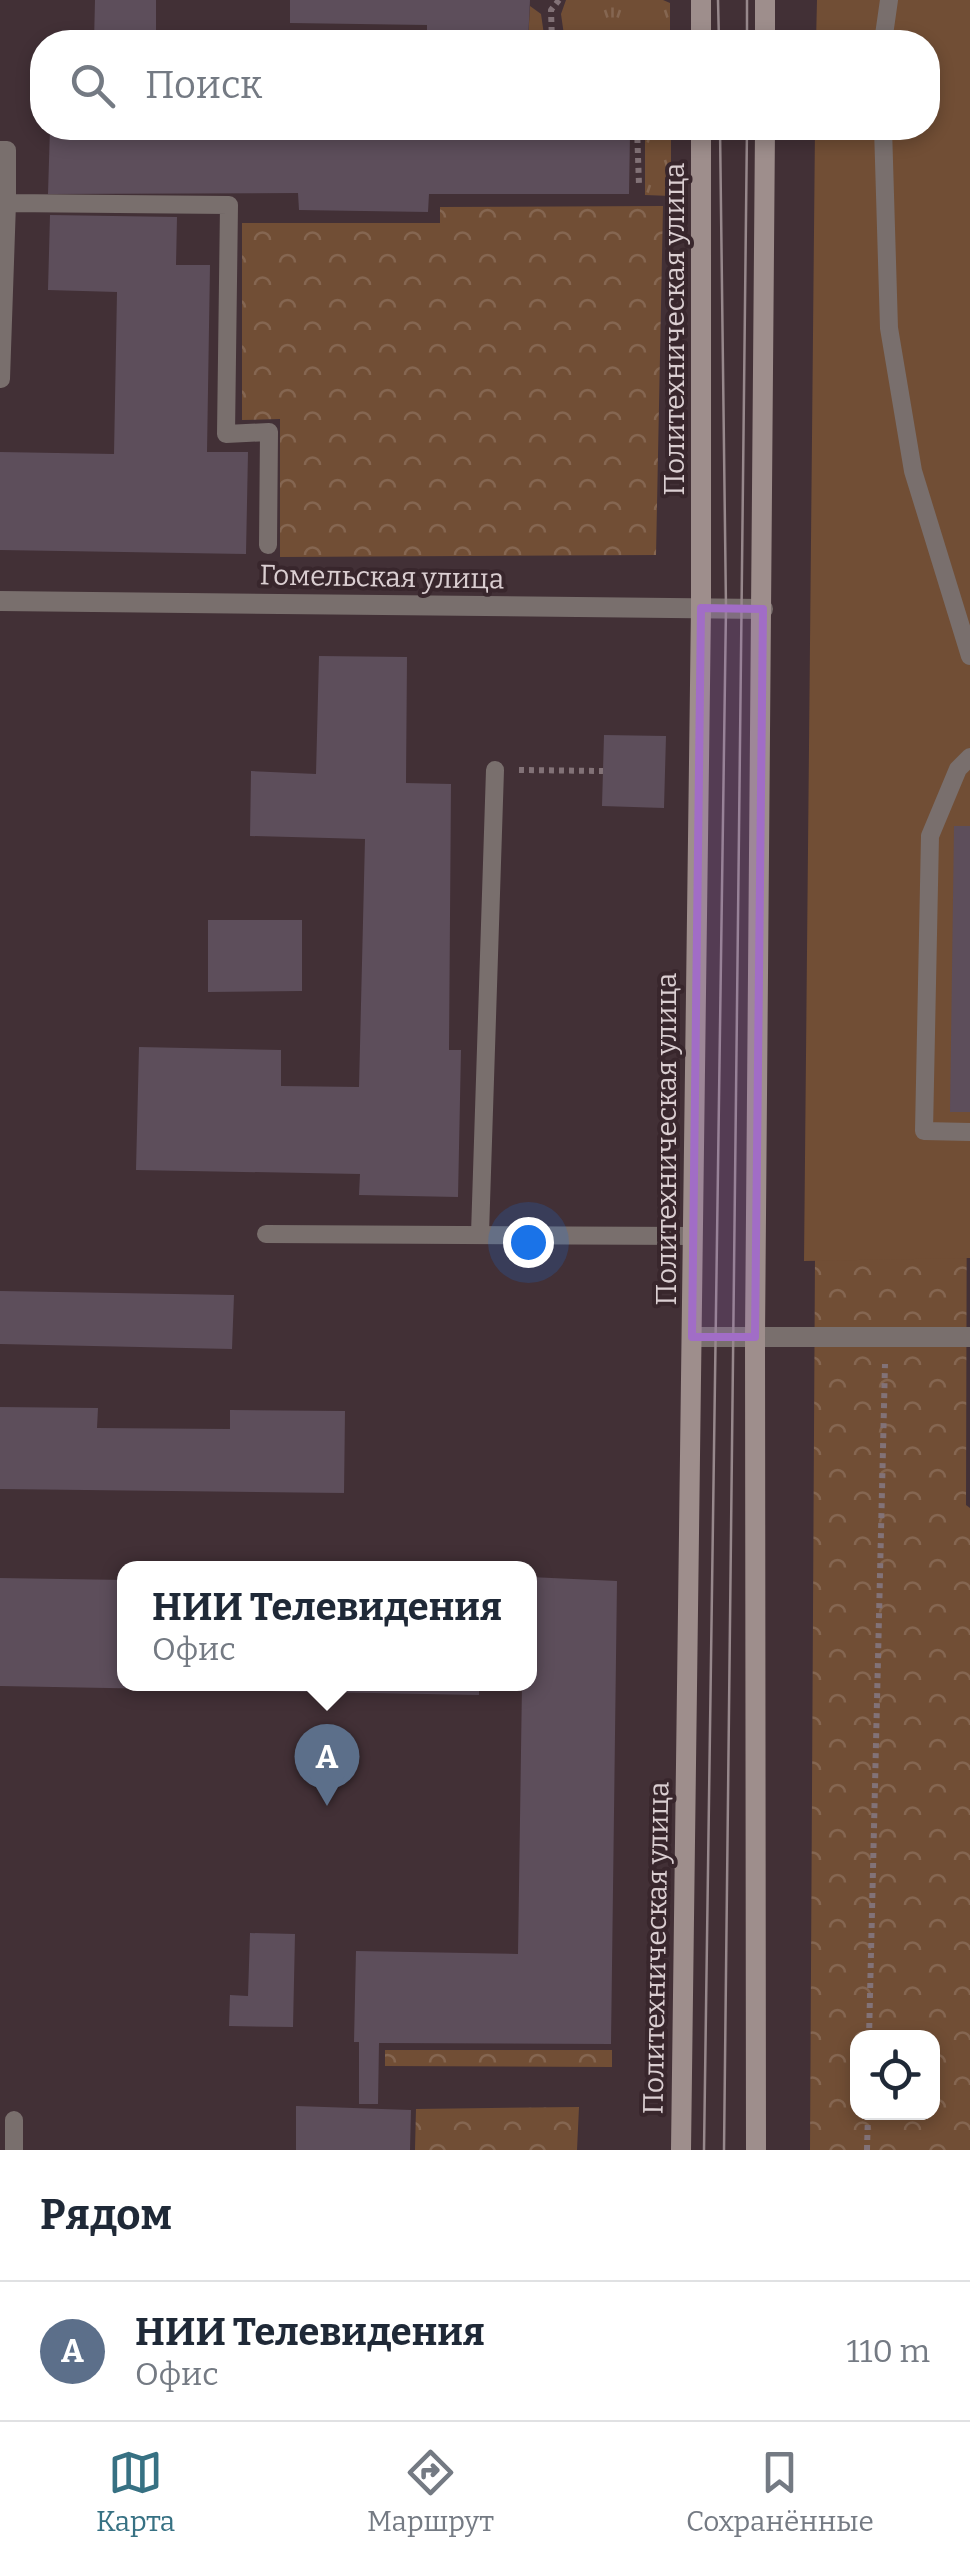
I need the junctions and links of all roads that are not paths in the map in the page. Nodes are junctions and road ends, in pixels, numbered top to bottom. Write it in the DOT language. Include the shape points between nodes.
graph roads {
  1 [pos="701,0"];
  2 [pos="765,0"];
  3 [pos="889,0"];
  4 [pos="701,30"];
  5 [pos="765,30"];
  6 [pos="885,30"];
  7 [pos="701,140"];
  8 [pos="765,140"];
  9 [pos="883,140"];
  10 [pos="0,150"];
  11 [pos="7,203"];
  12 [pos="0,380"];
  13 [pos="268,545"];
  14 [pos="0,601"];
  15 [pos="702,608"];
  16 [pos="763,609"];
  17 [pos="970,656"];
  18 [pos="970,757"];
  19 [pos="495,770"];
  20 [pos="970,1132"];
  21 [pos="266,1234"];
  22 [pos="480,1234"];
  23 [pos="692,1236"];
  24 [pos="692,1336"];
  25 [pos="755,1337"];
  26 [pos="970,1337"];
  27 [pos="14,2120"];
  28 [pos="14,2150"];
  29 [pos="681,2150"];
  30 [pos="756,2150"];
  1 -- 4 [label="main road"];
  2 -- 5 [label="main road"];
  3 -- 6 [label="lane"];
  7 -- 15 [label="main road, Политехническая улица"];
  8 -- 16 [label="main road"];
  9 -- 17 [label="lane" via="889,328 913,471"];
  10 -- 11 [label="lane" via="7,150"];
  11 -- 12 [label="lane"];
  11 -- 13 [label="lane" via="228,205 226,434 269,432"];
  14 -- 15 [label="street, Гомельская улица"];
  15 -- 16 [label="street, Гомельская улица"];
  15 -- 23 [label="main road, Политехническая улица"];
  16 -- 25 [label="main road"];
  18 -- 20 [label="lane" via="958,769 930,836 924,1132"];
  19 -- 22 [label="lane"];
  21 -- 22 [label="lane"];
  22 -- 23 [label="lane"];
  23 -- 24 [label="main road, Политехническая улица"];
  24 -- 25 [label="street"];
  24 -- 29 [label="main road, Политехническая улица"];
  25 -- 26 [label="street"];
  25 -- 30 [label="main road"];
  27 -- 28 [label="lane"];
}
